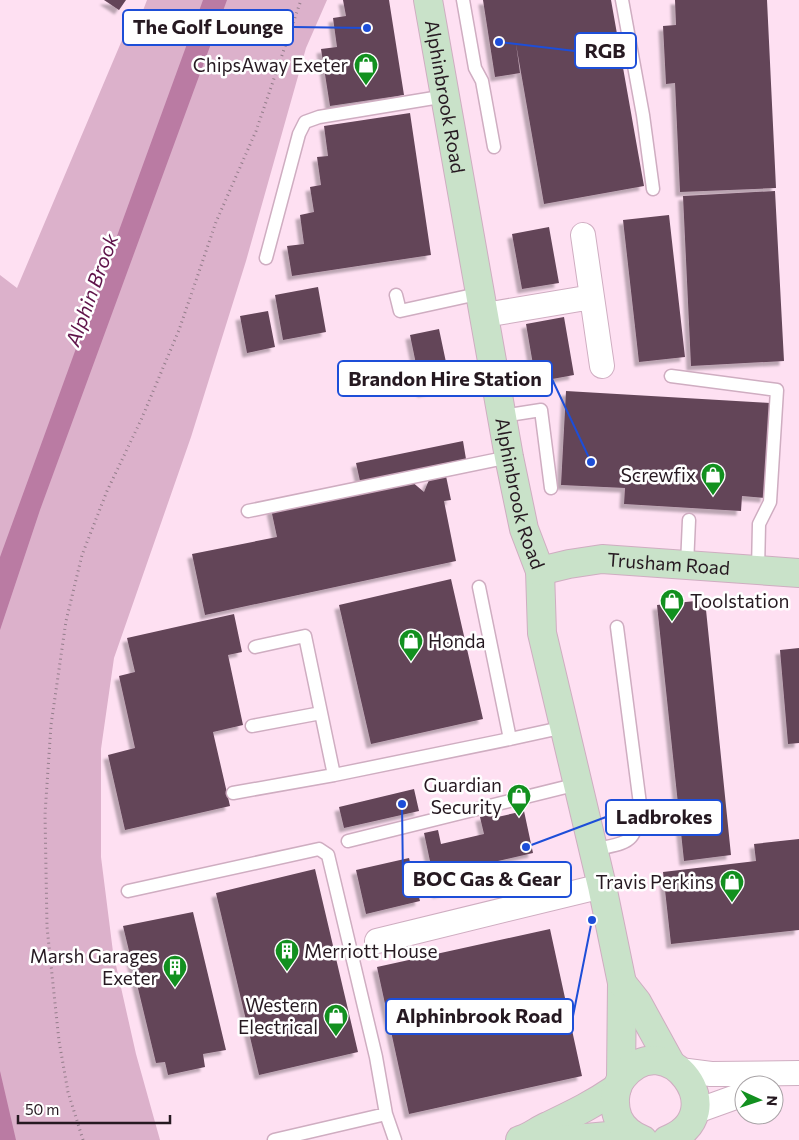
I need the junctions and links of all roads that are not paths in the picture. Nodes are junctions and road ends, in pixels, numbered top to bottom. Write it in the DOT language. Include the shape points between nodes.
graph roads {
  1 [pos="428,0"];
  2 [pos="463,0"];
  3 [pos="622,0"];
  4 [pos="446,96"];
  5 [pos="494,147"];
  6 [pos="652,189"];
  7 [pos="583,235"];
  8 [pos="266,258"];
  9 [pos="396,295"];
  10 [pos="592,297"];
  11 [pos="484,304"];
  12 [pos="602,366"];
  13 [pos="671,376"];
  14 [pos="502,416"];
  15 [pos="509,457"];
  16 [pos="551,488"];
  17 [pos="248,511"];
  18 [pos="689,520"];
  19 [pos="687,565"];
  20 [pos="758,570"];
  21 [pos="540,571"];
  22 [pos="799,573"];
  23 [pos="479,587"];
  24 [pos="617,627"];
  25 [pos="255,646"];
  26 [pos="321,713"];
  27 [pos="252,726"];
  28 [pos="565,727"];
  29 [pos="510,739"];
  30 [pos="334,775"];
  31 [pos="578,784"];
  32 [pos="233,793"];
  33 [pos="348,841"];
  34 [pos="594,850"];
  35 [pos="602,886"];
  36 [pos="128,891"];
  37 [pos="377,941"];
  38 [pos="622,983"];
  39 [pos="676,1067"];
  40 [pos="798,1073"];
  41 [pos="784,1079"];
  42 [pos="619,1083"];
  43 [pos="734,1100"];
  44 [pos="386,1114"];
  45 [pos="682,1131"];
  46 [pos="637,1137"];
  47 [pos="529,1139"];
  48 [pos="274,1140"];
  49 [pos="395,1140"];
  50 [pos="563,1140"];
  1 -- 4 [label="main road, Alphinbrook Road"];
  2 -- 5 [label="lane"];
  3 -- 6 [label="lane"];
  4 -- 8 [label="lane" via="318,117 305,122"];
  4 -- 11 [label="main road, Alphinbrook Road"];
  7 -- 10 [label="street"];
  9 -- 11 [label="lane" via="400,311"];
  10 -- 11 [label="street"];
  10 -- 12 [label="street"];
  11 -- 14 [label="main road, Alphinbrook Road"];
  13 -- 20 [label="lane" via="777,390 770,502 759,524"];
  14 -- 15 [label="main road, Alphinbrook Road"];
  14 -- 16 [label="lane" via="541,410"];
  15 -- 17 [label="lane"];
  15 -- 21 [label="main road, Alphinbrook Road" via="524,529"];
  18 -- 19 [label="lane"];
  19 -- 20 [label="main road, Trusham Road"];
  19 -- 21 [label="main road, Trusham Road" via="602,560"];
  20 -- 22 [label="main road, Trusham Road"];
  21 -- 28 [label="main road, Alphinbrook Road" via="542,632"];
  23 -- 29 [label="lane"];
  24 -- 34 [label="lane" via="640,804 636,831 628,842"];
  25 -- 26 [label="lane" via="304,636"];
  26 -- 27 [label="lane"];
  26 -- 30 [label="lane"];
  28 -- 29 [label="lane"];
  28 -- 31 [label="main road, Alphinbrook Road"];
  29 -- 30 [label="lane"];
  30 -- 32 [label="lane"];
  31 -- 33 [label="lane"];
  31 -- 34 [label="main road, Alphinbrook Road"];
  34 -- 35 [label="main road, Alphinbrook Road"];
  35 -- 37 [label="street"];
  35 -- 38 [label="main road, Alphinbrook Road"];
  36 -- 44 [label="lane" via="320,849 328,855 376,1057"];
  38 -- 39 [label="main road, Alphinbrook Road"];
  38 -- 42 [label="main road, Alphinbrook Road"];
  39 -- 40 [label="street" via="711,1074"];
  39 -- 42 [label="main road" via="660,1061 644,1063 629,1071"];
  39 -- 45 [label="main road, Alphinbrook Road" via="687,1076 695,1094"];
  40 -- 41 [label="street"];
  42 -- 46 [label="main road, Alphinbrook Road" via="615,1108 618,1118"];
  42 -- 47 [label="main road" via="582,1111 545,1127"];
  43 -- 45 [label="street"];
  44 -- 48 [label="lane"];
  44 -- 49 [label="lane"];
  46 -- 50 [label="main road"];
}
